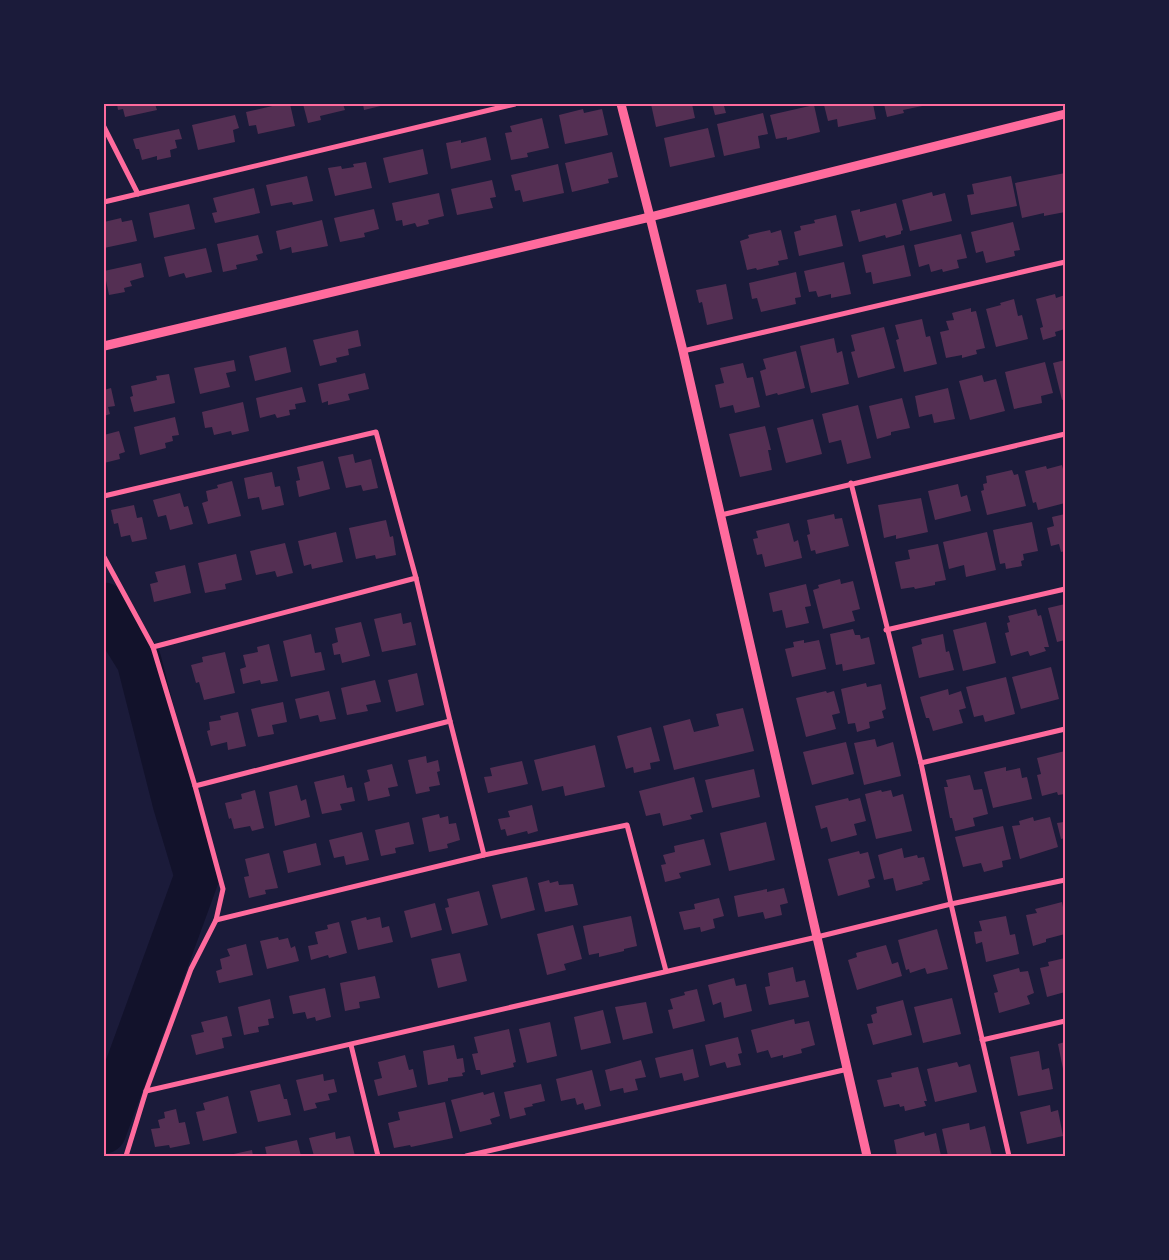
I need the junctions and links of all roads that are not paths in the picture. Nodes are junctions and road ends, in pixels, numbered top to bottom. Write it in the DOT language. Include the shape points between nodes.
graph roads {
  1 [pos="488,104"];
  2 [pos="515,104"];
  3 [pos="621,104"];
  4 [pos="490,110"];
  5 [pos="1065,114"];
  6 [pos="104,127"];
  7 [pos="138,194"];
  8 [pos="104,202"];
  9 [pos="650,217"];
  10 [pos="1065,262"];
  11 [pos="104,346"];
  12 [pos="683,351"];
  13 [pos="1065,434"];
  14 [pos="851,483"];
  15 [pos="104,496"];
  16 [pos="721,515"];
  17 [pos="104,557"];
  18 [pos="416,578"];
  19 [pos="1065,589"];
  20 [pos="886,630"];
  21 [pos="153,647"];
  22 [pos="450,721"];
  23 [pos="1065,729"];
  24 [pos="921,763"];
  25 [pos="195,786"];
  26 [pos="484,855"];
  27 [pos="1065,880"];
  28 [pos="951,904"];
  29 [pos="216,920"];
  30 [pos="817,937"];
  31 [pos="666,971"];
  32 [pos="1065,1021"];
  33 [pos="982,1040"];
  34 [pos="351,1045"];
  35 [pos="848,1069"];
  36 [pos="146,1091"];
  37 [pos="126,1156"];
  38 [pos="378,1156"];
  39 [pos="466,1156"];
  40 [pos="867,1156"];
  41 [pos="1009,1156"];
  1 -- 4 [label="street"];
  2 -- 4 [label="street"];
  3 -- 9 [label="street"];
  4 -- 7 [label="street"];
  5 -- 9 [label="street"];
  6 -- 7 [label="street"];
  7 -- 8 [label="street"];
  9 -- 11 [label="street"];
  9 -- 12 [label="street"];
  10 -- 12 [label="street"];
  12 -- 16 [label="street"];
  13 -- 14 [label="street"];
  14 -- 16 [label="street"];
  14 -- 20 [label="street"];
  15 -- 18 [label="street" via="376,432"];
  16 -- 30 [label="street"];
  17 -- 21 [label="street"];
  18 -- 21 [label="street"];
  18 -- 22 [label="street"];
  19 -- 20 [label="street"];
  20 -- 24 [label="street"];
  21 -- 25 [label="street"];
  22 -- 25 [label="street"];
  22 -- 26 [label="street"];
  23 -- 24 [label="street"];
  24 -- 28 [label="street"];
  25 -- 29 [label="street" via="223,889"];
  26 -- 29 [label="street"];
  26 -- 31 [label="street" via="628,825"];
  27 -- 28 [label="street"];
  28 -- 30 [label="street"];
  28 -- 33 [label="street"];
  29 -- 36 [label="street" via="192,969"];
  30 -- 31 [label="street"];
  30 -- 35 [label="street"];
  31 -- 34 [label="street"];
  32 -- 33 [label="street"];
  33 -- 41 [label="street"];
  34 -- 36 [label="street"];
  34 -- 38 [label="street"];
  35 -- 39 [label="street"];
  35 -- 40 [label="street"];
  36 -- 37 [label="street"];
}
